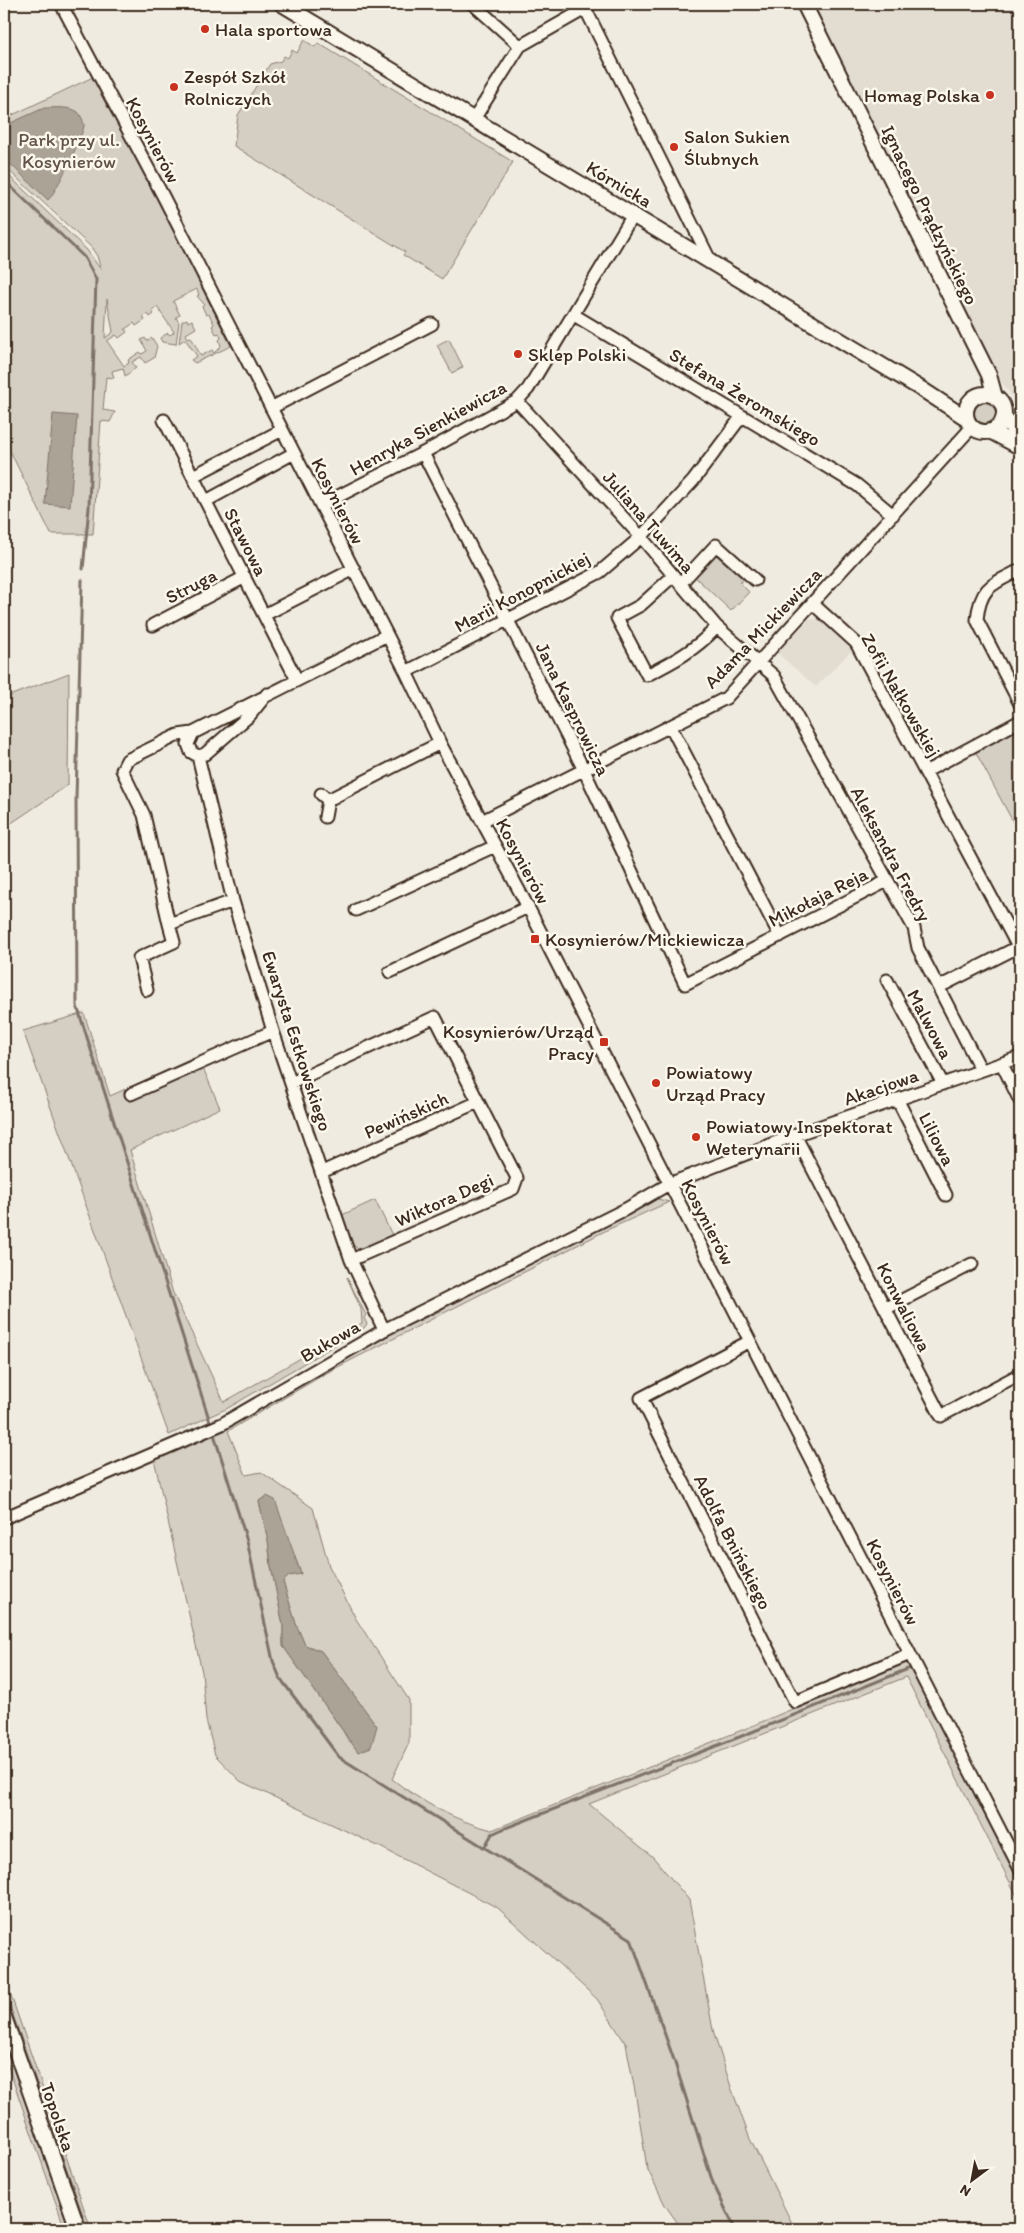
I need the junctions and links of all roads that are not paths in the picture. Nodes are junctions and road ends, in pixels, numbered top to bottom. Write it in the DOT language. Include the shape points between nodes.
graph roads {
  1 [pos="62,4"];
  2 [pos="282,4"];
  3 [pos="473,4"];
  4 [pos="804,4"];
  5 [pos="584,6"];
  6 [pos="520,46"];
  7 [pos="474,120"];
  8 [pos="633,215"];
  9 [pos="693,228"];
  10 [pos="684,245"];
  11 [pos="711,262"];
  12 [pos="574,315"];
  13 [pos="432,324"];
  14 [pos="988,395"];
  15 [pos="936,398"];
  16 [pos="517,401"];
  17 [pos="969,402"];
  18 [pos="271,408"];
  19 [pos="742,416"];
  20 [pos="1004,417"];
  21 [pos="164,420"];
  22 [pos="969,422"];
  23 [pos="282,430"];
  24 [pos="990,431"];
  25 [pos="1020,438"];
  26 [pos="1020,447"];
  27 [pos="294,453"];
  28 [pos="423,454"];
  29 [pos="193,476"];
  30 [pos="206,501"];
  31 [pos="321,505"];
  32 [pos="893,514"];
  33 [pos="641,537"];
  34 [pos="354,569"];
  35 [pos="1020,570"];
  36 [pos="245,578"];
  37 [pos="676,580"];
  38 [pos="755,580"];
  39 [pos="812,603"];
  40 [pos="264,614"];
  41 [pos="509,619"];
  42 [pos="153,625"];
  43 [pos="717,627"];
  44 [pos="387,635"];
  45 [pos="758,663"];
  46 [pos="406,672"];
  47 [pos="297,680"];
  48 [pos="267,694"];
  49 [pos="1020,704"];
  50 [pos="1020,721"];
  51 [pos="671,727"];
  52 [pos="193,734"];
  53 [pos="440,743"];
  54 [pos="198,756"];
  55 [pos="584,770"];
  56 [pos="925,772"];
  57 [pos="325,817"];
  58 [pos="482,821"];
  59 [pos="495,846"];
  60 [pos="888,881"];
  61 [pos="233,902"];
  62 [pos="528,907"];
  63 [pos="356,910"];
  64 [pos="169,924"];
  65 [pos="780,936"];
  66 [pos="1019,948"];
  67 [pos="390,972"];
  68 [pos="887,980"];
  69 [pos="685,984"];
  70 [pos="940,987"];
  71 [pos="148,990"];
  72 [pos="273,1031"];
  73 [pos="1020,1057"];
  74 [pos="1002,1064"];
  75 [pos="981,1070"];
  76 [pos="290,1083"];
  77 [pos="943,1084"];
  78 [pos="131,1094"];
  79 [pos="898,1099"];
  80 [pos="1020,1101"];
  81 [pos="478,1102"];
  82 [pos="796,1134"];
  83 [pos="322,1172"];
  84 [pos="669,1184"];
  85 [pos="946,1195"];
  86 [pos="351,1260"];
  87 [pos="972,1264"];
  88 [pos="885,1309"];
  89 [pos="384,1330"];
  90 [pos="750,1341"];
  91 [pos="1020,1374"];
  92 [pos="4,1518"];
  93 [pos="910,1654"];
  94 [pos="1020,1869"];
  95 [pos="4,2017"];
  96 [pos="78,2229"];
  1 -- 18 [label="street, Kosynierów"];
  2 -- 7 [label="street, Kórnicka"];
  3 -- 6 [label="street"];
  4 -- 14 [label="street, Ignacego Prądzyńskiego" via="982,362"];
  5 -- 6 [label="street"];
  5 -- 9 [label="street"];
  6 -- 7 [label="street"];
  7 -- 8 [label="street, Kórnicka"];
  8 -- 10 [label="street, Kórnicka"];
  8 -- 12 [label="street, Henryka Sienkiewicza"];
  9 -- 10 [label="street"];
  9 -- 11 [label="street"];
  10 -- 11 [label="street, Kórnicka"];
  11 -- 15 [label="street, Kórnicka"];
  12 -- 16 [label="street, Henryka Sienkiewicza" via="528,389"];
  12 -- 19 [label="street, Stefana Żeromskiego"];
  13 -- 18 [label="street"];
  14 -- 17 [label="street"];
  14 -- 20 [label="street" via="1002,406"];
  15 -- 17 [label="street, Kórnicka"];
  15 -- 22 [label="street, Kórnicka"];
  16 -- 28 [label="street, Henryka Sienkiewicza"];
  16 -- 33 [label="street, Juliana Tuwima"];
  17 -- 22 [label="street"];
  18 -- 23 [label="street, Kosynierów"];
  19 -- 32 [label="street, Stefana Żeromskiego" via="857,485"];
  19 -- 33 [label="street, Marii Konopnickiej" via="693,481"];
  20 -- 24 [label="street"];
  20 -- 25 [label="street"];
  21 -- 29 [label="street, Stawowa"];
  22 -- 24 [label="street" via="977,430"];
  22 -- 32 [label="street, Adama Mickiewicza"];
  23 -- 27 [label="street, Kosynierów"];
  23 -- 29 [label="street"];
  24 -- 26 [label="street"];
  27 -- 30 [label="street"];
  27 -- 31 [label="street, Kosynierów"];
  28 -- 31 [label="street, Henryka Sienkiewicza"];
  28 -- 41 [label="street, Jana Kasprowicza"];
  29 -- 30 [label="street, Stawowa"];
  30 -- 36 [label="street, Stawowa"];
  31 -- 34 [label="street, Kosynierów"];
  32 -- 39 [label="street, Adama Mickiewicza"];
  33 -- 37 [label="street, Juliana Tuwima"];
  33 -- 41 [label="street, Marii Konopnickiej" via="600,572"];
  34 -- 40 [label="street"];
  34 -- 44 [label="street, Kosynierów"];
  35 -- 49 [label="street" via="983,593 977,620"];
  36 -- 40 [label="street, Stawowa"];
  36 -- 42 [label="street, Struga"];
  37 -- 38 [label="street" via="716,545"];
  37 -- 43 [label="street, Juliana Tuwima"];
  37 -- 43 [label="street" via="641,606 617,618 647,675 699,646"];
  39 -- 45 [label="street, Adama Mickiewicza"];
  39 -- 56 [label="street, Zofii Nałkowskiej" via="856,643"];
  40 -- 47 [label="street, Stawowa"];
  41 -- 46 [label="street, Marii Konopnickiej"];
  41 -- 55 [label="street, Jana Kasprowicza"];
  43 -- 45 [label="street, Juliana Tuwima"];
  44 -- 46 [label="street, Kosynierów"];
  44 -- 47 [label="street"];
  45 -- 51 [label="street, Adama Mickiewicza" via="726,698"];
  45 -- 60 [label="street, Aleksandra Fredry" via="774,676"];
  46 -- 53 [label="street, Kosynierów"];
  47 -- 48 [label="street"];
  48 -- 52 [label="street"];
  48 -- 54 [label="street" via="219,744"];
  50 -- 56 [label="street, Zofii Nałkowskiej"];
  51 -- 55 [label="street, Adama Mickiewicza"];
  51 -- 65 [label="street"];
  52 -- 54 [label="street, Ewarysta Estkowskiego" via="188,744 191,752"];
  52 -- 64 [label="street" via="178,735 127,760 122,770 144,815"];
  53 -- 57 [label="street" via="324,797"];
  53 -- 58 [label="street, Kosynierów"];
  54 -- 61 [label="street, Ewarysta Estkowskiego"];
  55 -- 58 [label="street, Adama Mickiewicza"];
  55 -- 69 [label="street, Jana Kasprowicza"];
  56 -- 66 [label="street"];
  58 -- 59 [label="street, Kosynierów"];
  59 -- 62 [label="street, Kosynierów"];
  59 -- 63 [label="street"];
  60 -- 65 [label="street, Mikołaja Reja"];
  60 -- 70 [label="street, Aleksandra Fredry" via="914,928 918,948"];
  61 -- 64 [label="street"];
  61 -- 72 [label="street, Ewarysta Estkowskiego"];
  62 -- 67 [label="street"];
  62 -- 84 [label="street, Kosynierów"];
  64 -- 71 [label="street" via="174,942 139,958"];
  65 -- 69 [label="street, Mikołaja Reja"];
  66 -- 70 [label="street"];
  68 -- 77 [label="street, Malwowa"];
  70 -- 75 [label="street, Aleksandra Fredry"];
  72 -- 76 [label="street, Ewarysta Estkowskiego"];
  72 -- 78 [label="street"];
  73 -- 74 [label="street, Akacjowa"];
  74 -- 75 [label="street, Akacjowa"];
  74 -- 80 [label="street"];
  75 -- 77 [label="street, Akacjowa"];
  76 -- 81 [label="street, Wiktora Degi" via="435,1017"];
  76 -- 83 [label="street, Ewarysta Estkowskiego"];
  77 -- 79 [label="street, Akacjowa"];
  79 -- 82 [label="street, Akacjowa"];
  79 -- 85 [label="street, Liliowa"];
  81 -- 83 [label="street, Pewińskich"];
  81 -- 86 [label="street, Wiktora Degi" via="517,1178 513,1189"];
  82 -- 84 [label="street, Akacjowa"];
  82 -- 88 [label="street, Konwaliowa"];
  83 -- 86 [label="street, Ewarysta Estkowskiego"];
  84 -- 89 [label="street, Bukowa"];
  84 -- 90 [label="street, Kosynierów"];
  86 -- 89 [label="street, Ewarysta Estkowskiego"];
  87 -- 88 [label="street"];
  88 -- 91 [label="street, Konwaliowa" via="940,1416"];
  89 -- 92 [label="street, Bukowa" via="222,1424"];
  90 -- 93 [label="street, Kosynierów"];
  90 -- 93 [label="street, Adolfa Bnińskiego" via="641,1398 795,1702"];
  93 -- 94 [label="street, Kosynierów"];
  95 -- 96 [label="street, Topolska"];
}
